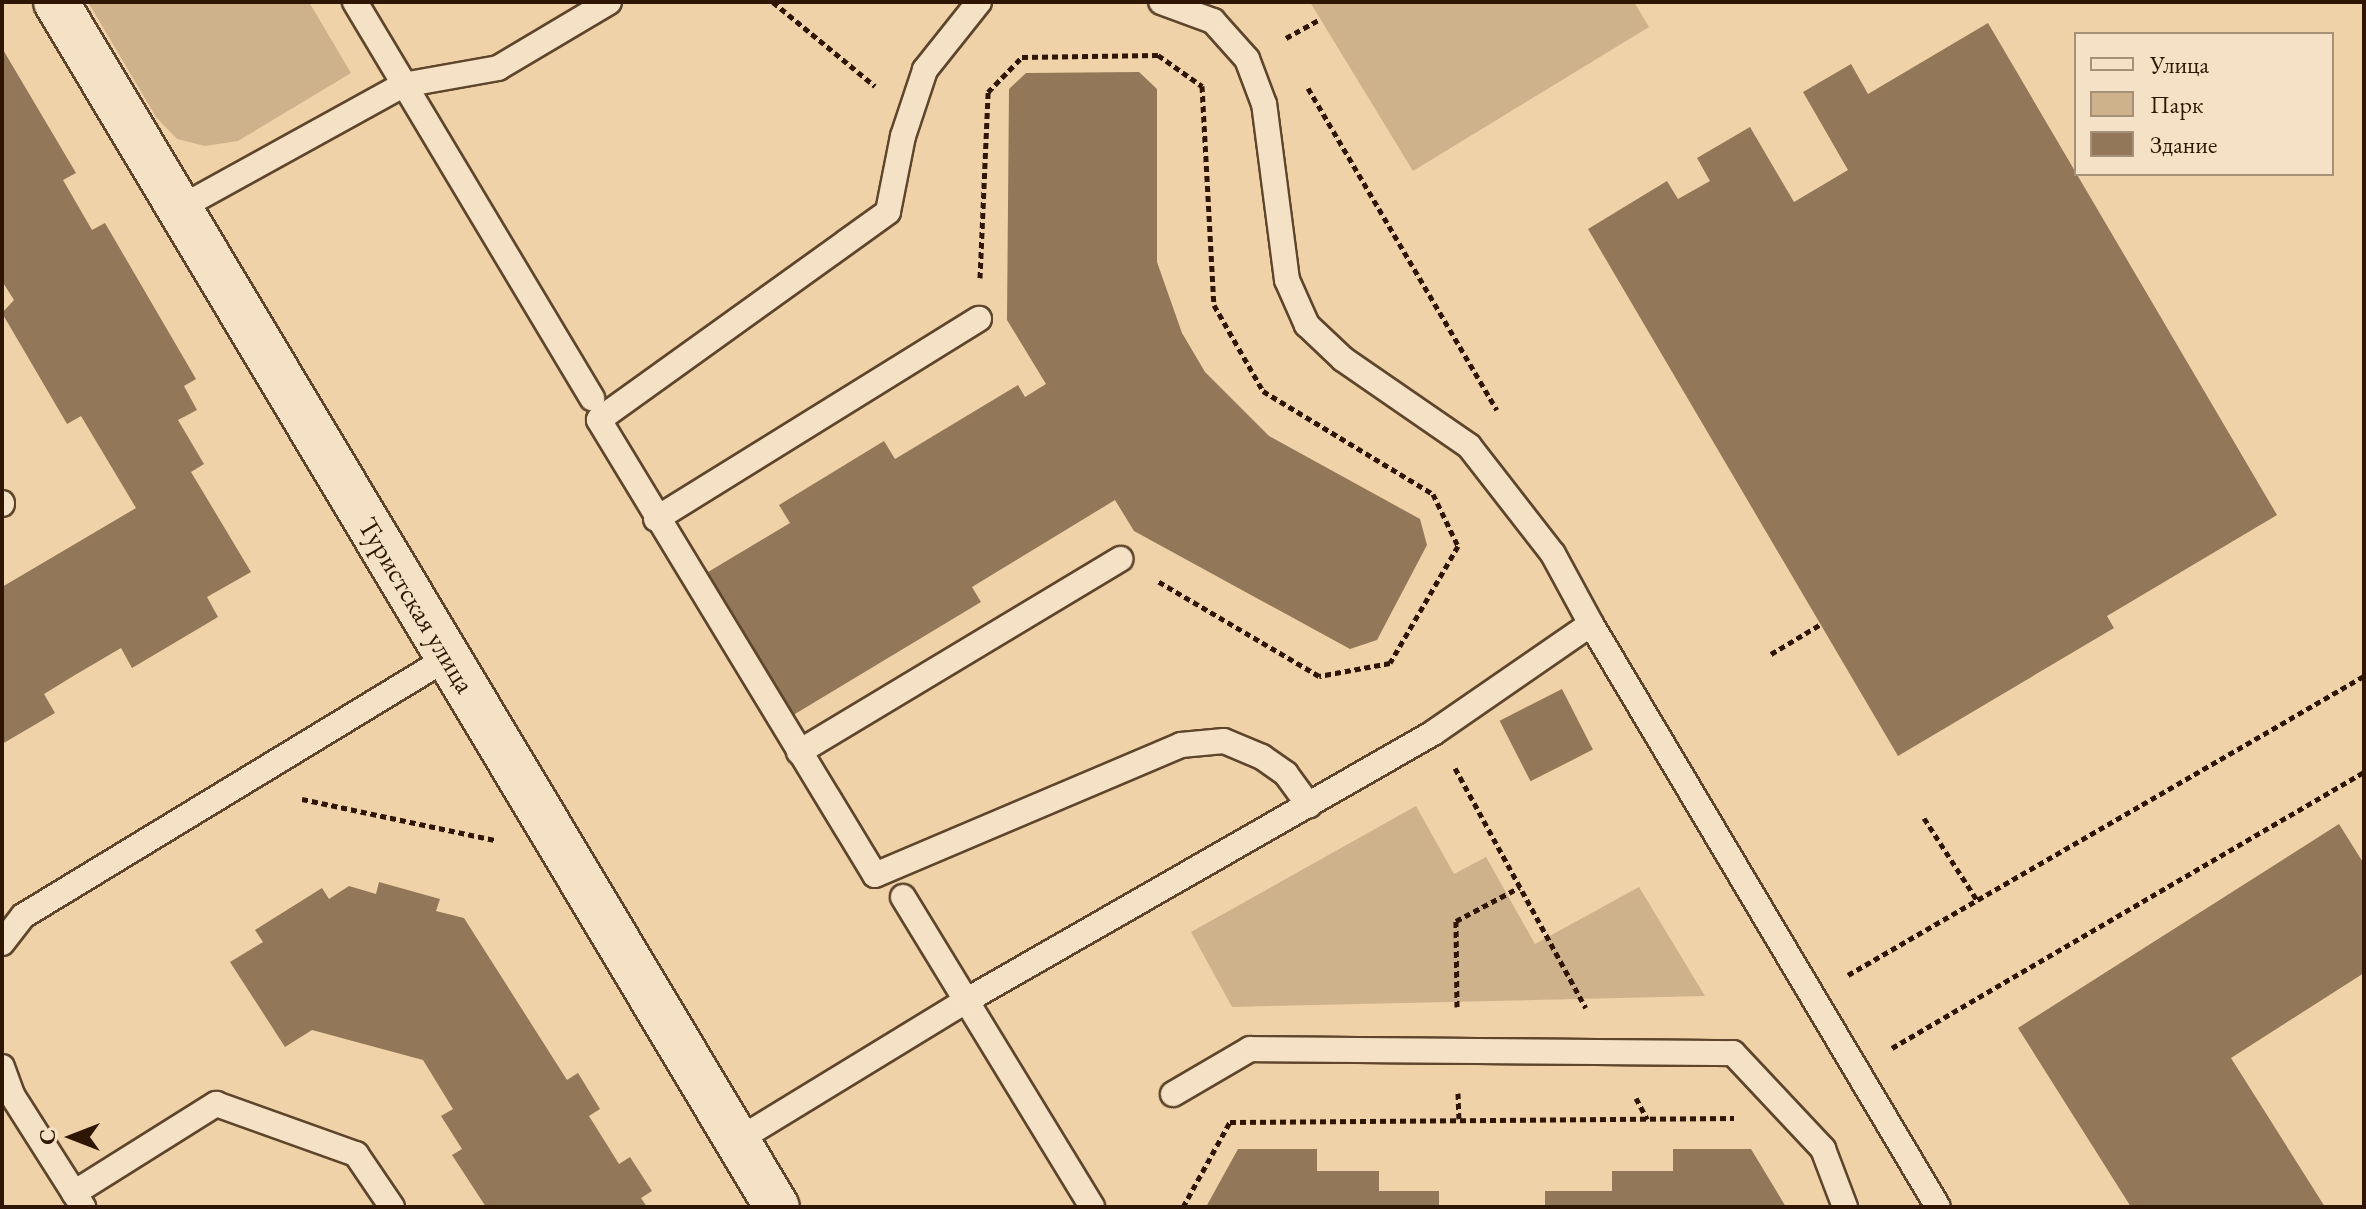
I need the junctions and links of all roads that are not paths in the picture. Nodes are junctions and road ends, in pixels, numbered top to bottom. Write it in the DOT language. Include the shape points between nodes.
graph roads {
  1 [pos="56,2"];
  2 [pos="355,2"];
  3 [pos="609,2"];
  4 [pos="979,2"];
  5 [pos="1161,2"];
  6 [pos="403,85"];
  7 [pos="180,208"];
  8 [pos="979,319"];
  9 [pos="592,398"];
  10 [pos="656,519"];
  11 [pos="1120,559"];
  12 [pos="1591,624"];
  13 [pos="448,658"];
  14 [pos="799,752"];
  15 [pos="1309,806"];
  16 [pos="903,897"];
  17 [pos="2,943"];
  18 [pos="969,999"];
  19 [pos="2,1067"];
  20 [pos="1173,1094"];
  21 [pos="7,1098"];
  22 [pos="738,1140"];
  23 [pos="78,1200"];
  24 [pos="392,1207"];
  25 [pos="777,1207"];
  26 [pos="1092,1207"];
  27 [pos="1845,1207"];
  28 [pos="1938,1207"];
  1 -- 7 [label="street, Туристская улица"];
  2 -- 6 [label="lane"];
  3 -- 6 [label="lane" via="498,68"];
  4 -- 10 [label="lane" via="925,70 888,212 599,420"];
  5 -- 12 [label="lane" via="1213,21 1247,59 1264,104 1287,280 1307,325 1343,359 1469,446 1553,554"];
  6 -- 7 [label="lane"];
  6 -- 9 [label="lane"];
  7 -- 13 [label="street, Туристская улица"];
  8 -- 10 [label="lane"];
  10 -- 14 [label="lane"];
  11 -- 14 [label="lane"];
  12 -- 15 [label="lane" via="1433,733"];
  12 -- 28 [label="lane"];
  13 -- 17 [label="lane" via="23,916"];
  13 -- 22 [label="street, Туристская улица"];
  14 -- 15 [label="lane" via="875,875 1181,745 1224,741 1262,757 1286,774"];
  15 -- 18 [label="lane"];
  16 -- 18 [label="lane"];
  18 -- 22 [label="lane"];
  18 -- 26 [label="lane"];
  19 -- 21 [label="lane"];
  20 -- 27 [label="lane" via="1250,1049 1733,1053 1823,1149"];
  21 -- 23 [label="lane"];
  22 -- 25 [label="street, Туристская улица"];
  23 -- 24 [label="lane" via="216,1104 356,1154"];
}
